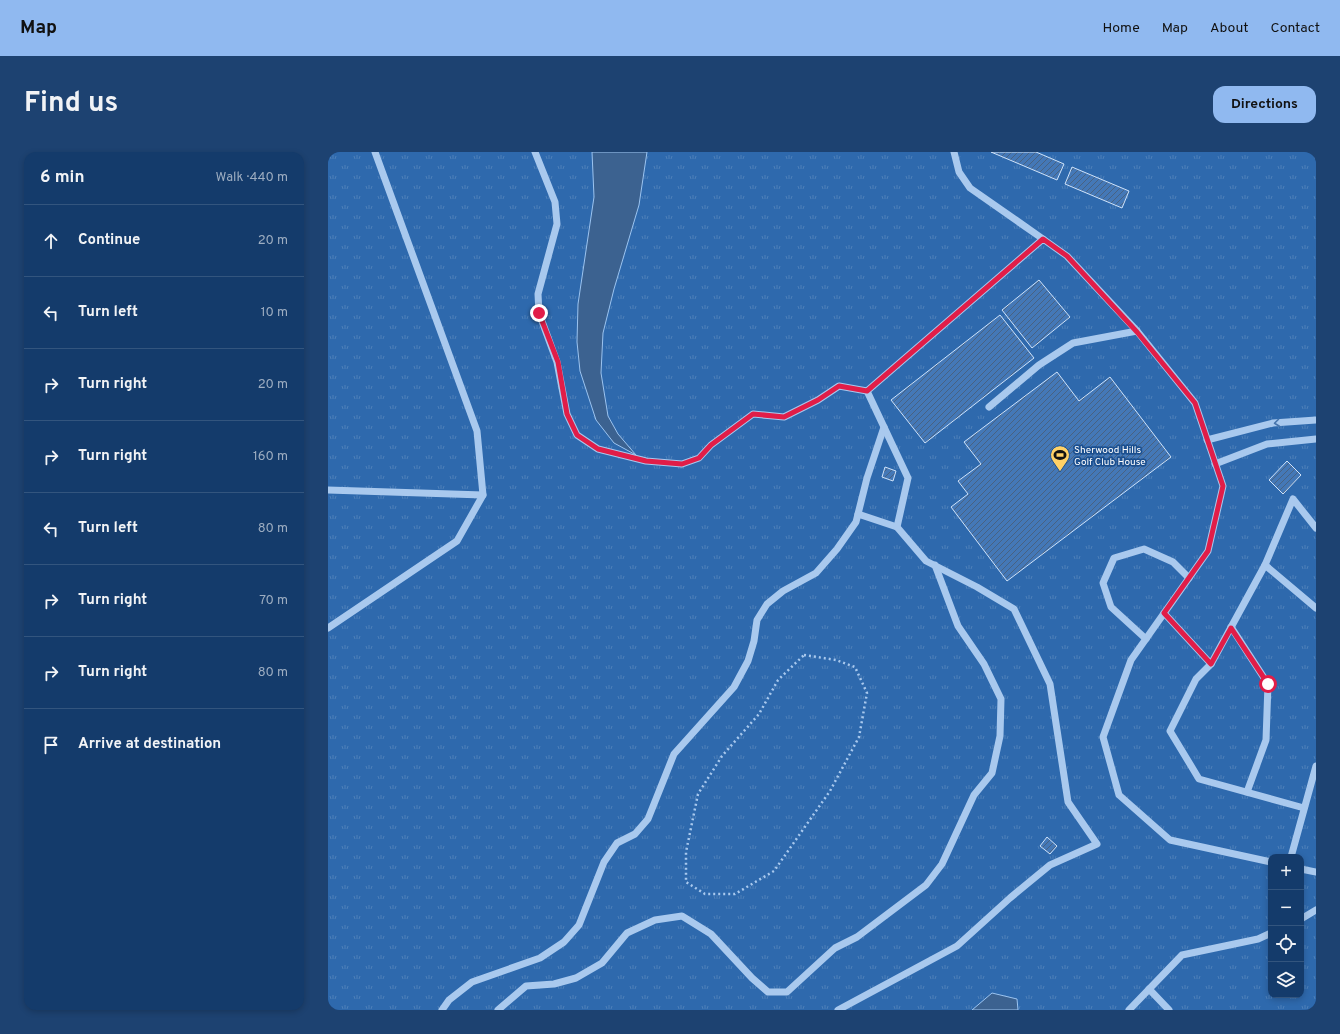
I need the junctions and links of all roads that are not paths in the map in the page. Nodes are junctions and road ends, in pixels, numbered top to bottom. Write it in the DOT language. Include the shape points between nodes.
graph roads {
  1 [pos="375,152"];
  2 [pos="535,152"];
  3 [pos="954,152"];
  4 [pos="1043,239"];
  5 [pos="1137,332"];
  6 [pos="867,391"];
  7 [pos="989,407"];
  8 [pos="1316,420"];
  9 [pos="884,427"];
  10 [pos="1316,439"];
  11 [pos="1207,440"];
  12 [pos="1215,464"];
  13 [pos="328,490"];
  14 [pos="483,495"];
  15 [pos="858,514"];
  16 [pos="898,527"];
  17 [pos="1316,528"];
  18 [pos="935,565"];
  19 [pos="1265,565"];
  20 [pos="1189,578"];
  21 [pos="1316,608"];
  22 [pos="1164,613"];
  23 [pos="328,628"];
  24 [pos="1231,628"];
  25 [pos="1146,639"];
  26 [pos="1211,664"];
  27 [pos="1316,766"];
  28 [pos="1247,792"];
  29 [pos="1304,808"];
  30 [pos="1291,854"];
  31 [pos="1268,861"];
  32 [pos="1304,870"];
  33 [pos="1316,872"];
  34 [pos="1316,910"];
  35 [pos="1304,917"];
  36 [pos="1268,934"];
  37 [pos="1149,988"];
  38 [pos="442,1010"];
  39 [pos="498,1010"];
  40 [pos="838,1010"];
  41 [pos="1129,1010"];
  42 [pos="1169,1010"];
  1 -- 14 [label="street" via="477,431"];
  2 -- 6 [label="street" via="555,202 557,224 538,294 539,313 558,362 567,414 577,435 598,449 646,461 682,464 699,458 711,445 753,414 784,417 839,386"];
  3 -- 4 [label="street" via="959,172 970,188"];
  4 -- 5 [label="street" via="1067,256"];
  4 -- 6 [label="street"];
  5 -- 7 [label="street" via="1073,343 1039,365"];
  5 -- 11 [label="street" via="1195,403"];
  6 -- 9 [label="street"];
  8 -- 11 [label="street, one-way" via="1273,423"];
  9 -- 15 [label="street"];
  9 -- 16 [label="street" via="908,478"];
  10 -- 12 [label="street" via="1267,444"];
  11 -- 12 [label="street"];
  12 -- 20 [label="street" via="1223,486 1208,551"];
  13 -- 14 [label="street"];
  14 -- 23 [label="street" via="457,541"];
  15 -- 16 [label="street"];
  15 -- 38 [label="street" via="856,522 837,549 816,573 783,591 767,604 758,620 748,661 734,687 674,754 648,819 635,834 617,844 604,862 579,925 564,942 540,958 472,982 449,1000"];
  16 -- 18 [label="street" via="926,561"];
  17 -- 19 [label="street" via="1293,499"];
  18 -- 39 [label="street" via="958,626 984,664 1001,699 1000,736 992,773 974,795 942,864 926,885 857,937 835,948 787,992 768,992 711,934 682,916 655,920 628,933 602,963 576,978 554,984 526,986"];
  18 -- 40 [label="street" via="1014,609 1050,684 1068,802 1097,844 1050,865 956,946"];
  19 -- 21 [label="street"];
  19 -- 24 [label="street"];
  20 -- 22 [label="street"];
  20 -- 25 [label="street" via="1173,562 1144,549 1114,558 1103,583 1111,607"];
  22 -- 25 [label="street"];
  22 -- 26 [label="street"];
  24 -- 26 [label="street"];
  24 -- 28 [label="street" via="1268,684 1266,740"];
  25 -- 31 [label="street" via="1131,660 1104,737 1119,795 1170,840"];
  26 -- 28 [label="street" via="1196,679 1170,731 1199,779"];
  27 -- 29 [label="street"];
  28 -- 29 [label="street"];
  29 -- 30 [label="street"];
  32 -- 33 [label="street"];
  34 -- 35 [label="street"];
  36 -- 37 [label="street" via="1258,939 1182,955"];
  37 -- 41 [label="street"];
  37 -- 42 [label="street"];
}
